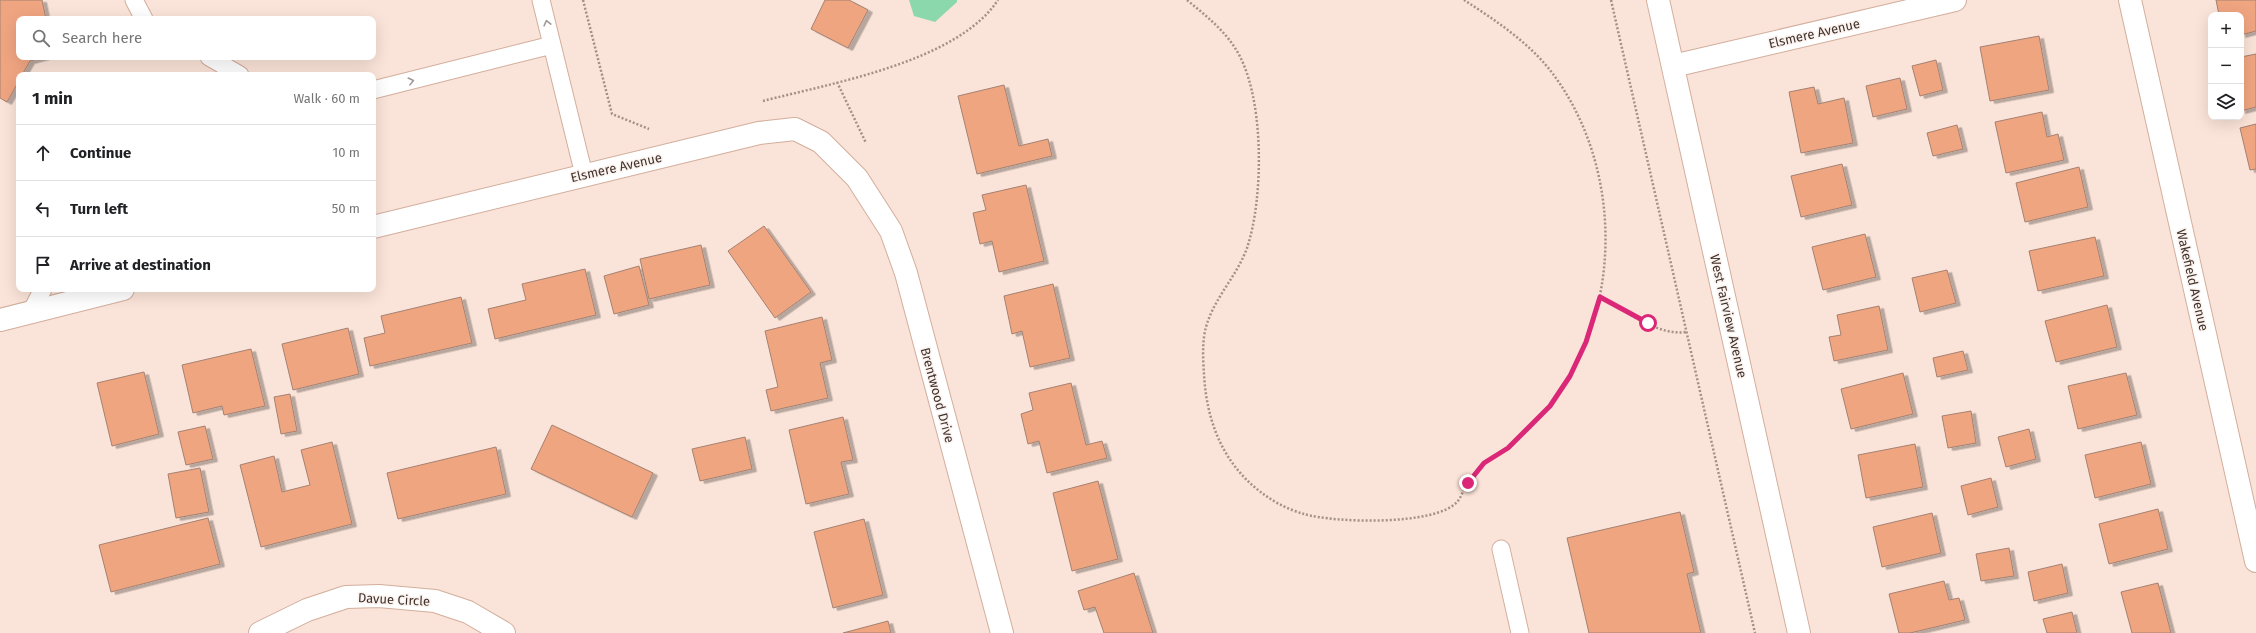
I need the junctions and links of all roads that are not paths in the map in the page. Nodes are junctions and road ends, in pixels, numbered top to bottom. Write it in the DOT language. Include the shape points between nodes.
graph roads {
  1 [pos="134,0"];
  2 [pos="542,0"];
  3 [pos="1658,0"];
  4 [pos="1955,0"];
  5 [pos="2130,0"];
  6 [pos="142,16"];
  7 [pos="552,45"];
  8 [pos="214,60"];
  9 [pos="1673,66"];
  10 [pos="235,72"];
  11 [pos="376,89"];
  12 [pos="848,169"];
  13 [pos="584,174"];
  14 [pos="376,226"];
  15 [pos="41,292"];
  16 [pos="111,292"];
  17 [pos="31,312"];
  18 [pos="0,320"];
  19 [pos="1500,549"];
  20 [pos="2256,561"];
  21 [pos="260,633"];
  22 [pos="504,633"];
  23 [pos="1002,633"];
  24 [pos="1520,633"];
  25 [pos="1799,633"];
  1 -- 6 [label="lane"];
  7 -- 2 [label="lane, one-way"];
  3 -- 9 [label="street, West Fairview Avenue"];
  4 -- 9 [label="street, Elsmere Avenue"];
  5 -- 20 [label="street, Wakefield Avenue"];
  11 -- 7 [label="lane, one-way"];
  7 -- 13 [label="lane"];
  8 -- 10 [label="lane"];
  9 -- 25 [label="street, West Fairview Avenue"];
  12 -- 13 [label="street, Elsmere Avenue" via="821,142 795,129 759,133"];
  12 -- 23 [label="street, Brentwood Drive" via="857,178 892,231 906,274"];
  13 -- 14 [label="street, Elsmere Avenue"];
  15 -- 17 [label="lane"];
  16 -- 17 [label="street"];
  17 -- 18 [label="street"];
  19 -- 24 [label="lane"];
  21 -- 22 [label="street, Davue Circle" via="307,610 346,597 379,596 435,601 468,612"];
}
